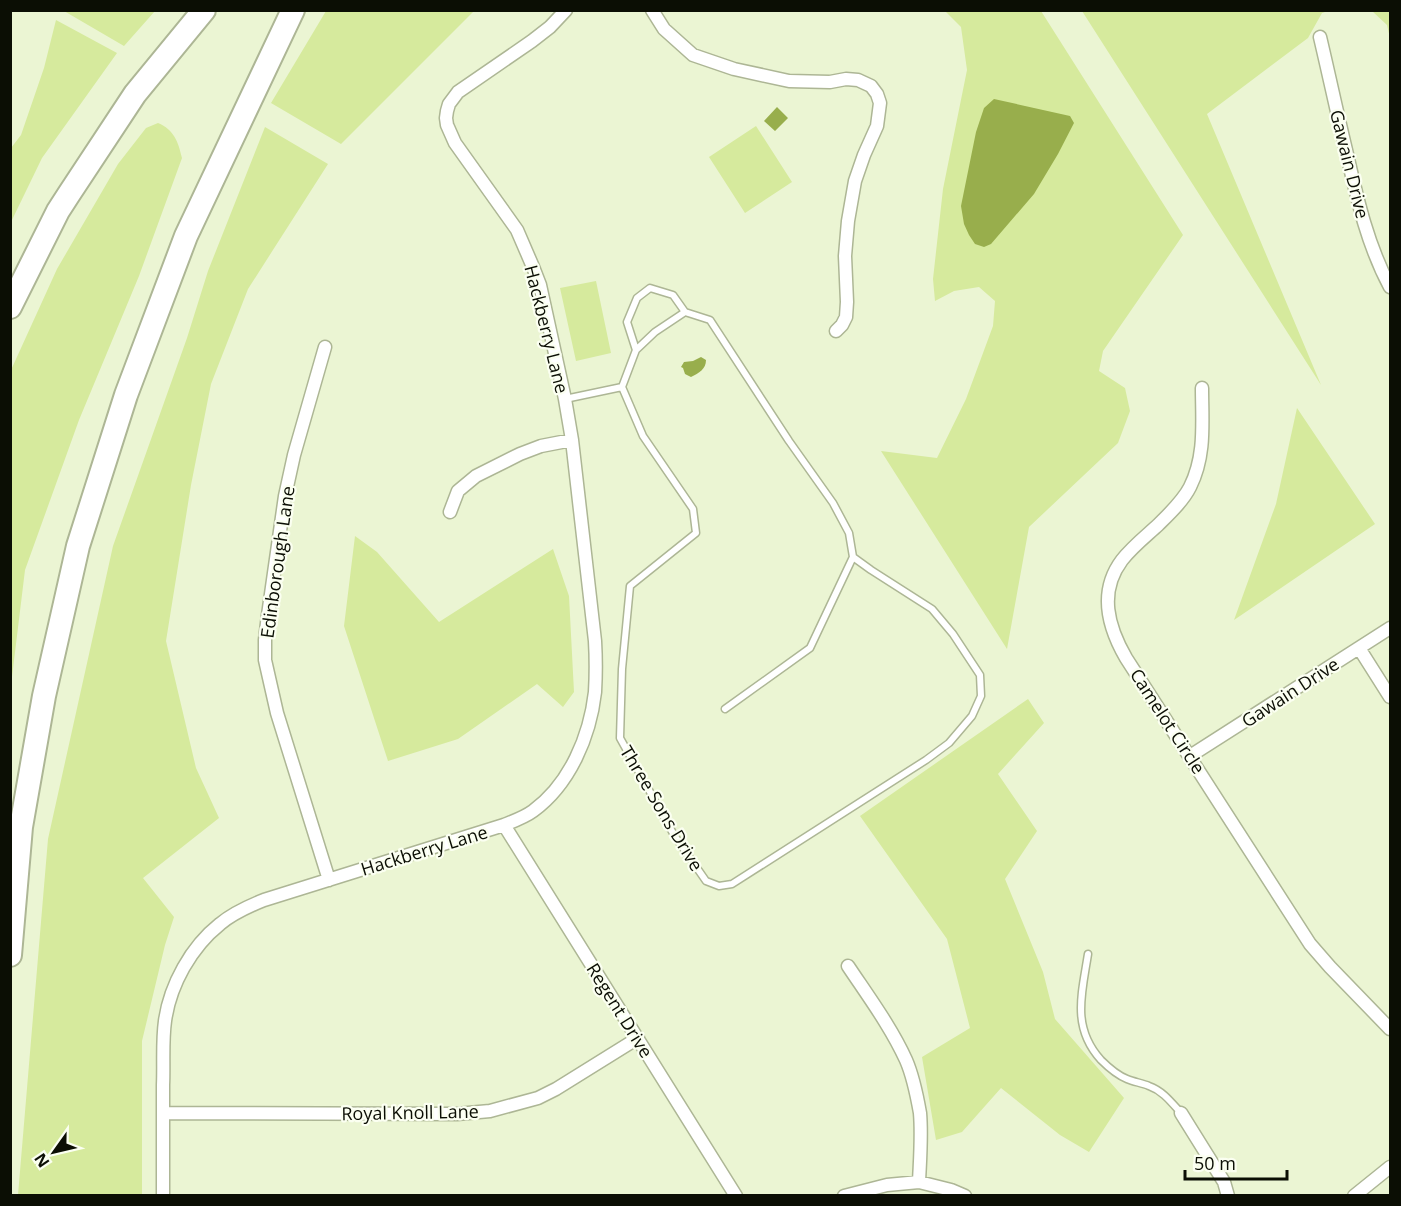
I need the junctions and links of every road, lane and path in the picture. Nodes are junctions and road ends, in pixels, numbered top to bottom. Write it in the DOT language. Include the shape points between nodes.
graph roads {
  1 [pos="204,10"];
  2 [pos="293,10"];
  3 [pos="566,10"];
  4 [pos="652,10"];
  5 [pos="1320,37"];
  6 [pos="1390,287"];
  7 [pos="10,307"];
  8 [pos="685,312"];
  9 [pos="836,331"];
  10 [pos="325,347"];
  11 [pos="636,350"];
  12 [pos="622,387"];
  13 [pos="1202,388"];
  14 [pos="565,399"];
  15 [pos="572,440"];
  16 [pos="450,512"];
  17 [pos="853,557"];
  18 [pos="1390,628"];
  19 [pos="1359,648"];
  20 [pos="1390,697"];
  21 [pos="725,709"];
  22 [pos="1190,756"];
  23 [pos="504,825"];
  24 [pos="329,880"];
  25 [pos="1088,954"];
  26 [pos="10,955"];
  27 [pos="848,966"];
  28 [pos="1390,1029"];
  29 [pos="638,1038"];
  30 [pos="163,1113"];
  31 [pos="1181,1113"];
  32 [pos="1390,1167"];
  33 [pos="919,1182"];
  34 [pos="164,1196"];
  35 [pos="736,1196"];
  36 [pos="844,1196"];
  37 [pos="965,1196"];
  38 [pos="1228,1196"];
  39 [pos="1354,1196"];
  1 -- 7 [label="highway" via="135,94 69,194"];
  2 -- 26 [label="highway" via="186,236 126,395 78,546 44,696 21,827"];
  3 -- 14 [label="street, Hackberry Lane" via="550,27 458,92 446,118 455,143 517,230 533,267"];
  4 -- 9 [label="street" via="664,29 693,55 789,81 858,80 877,94 877,126 855,181 848,221 846,317"];
  5 -- 6 [label="street, Gawain Drive" via="1359,209"];
  8 -- 11 [label="lane"];
  8 -- 11 [label="lane" via="673,294 650,288 638,298 627,322"];
  8 -- 17 [label="lane" via="710,320 833,503 849,533"];
  10 -- 24 [label="street, Edinborough Lane" via="288,479 265,660 277,713"];
  11 -- 12 [label="lane"];
  12 -- 14 [label="lane"];
  12 -- 17 [label="lane, Three Sons Drive" via="643,436 693,509 696,534 630,585 620,738 674,835 706,881 719,886 732,884 926,760 949,743 972,716 981,696 980,675 953,634 932,609"];
  13 -- 22 [label="street, Camelot Circle" via="1201,453 1189,490 1120,562 1107,601 1119,645"];
  14 -- 15 [label="street, Hackberry Lane"];
  15 -- 16 [label="street" via="520,454 476,476 458,491"];
  15 -- 23 [label="street, Hackberry Lane" via="595,641 591,712 575,758 558,788 531,813"];
  17 -- 21 [label="lane" via="810,648"];
  18 -- 19 [label="street, Gawain Drive"];
  19 -- 20 [label="street"];
  19 -- 22 [label="street, Gawain Drive"];
  22 -- 28 [label="street, Camelot Circle" via="1310,944"];
  23 -- 24 [label="street, Hackberry Lane"];
  23 -- 29 [label="street, Regent Drive"];
  24 -- 30 [label="street, Hackberry Lane" via="249,906 220,924 196,948 167,1008"];
  25 -- 31 [label="lane" via="1080,999 1082,1027 1088,1040 1111,1070 1161,1091"];
  27 -- 33 [label="street" via="906,1060 920,1113"];
  29 -- 30 [label="street, Royal Knoll Lane" via="538,1098 490,1111"];
  29 -- 35 [label="street, Regent Drive"];
  30 -- 34 [label="street, Hackberry Lane"];
  31 -- 38 [label="street" via="1224,1182"];
  32 -- 39 [label="street"];
  33 -- 36 [label="street"];
  33 -- 37 [label="street"];
}
